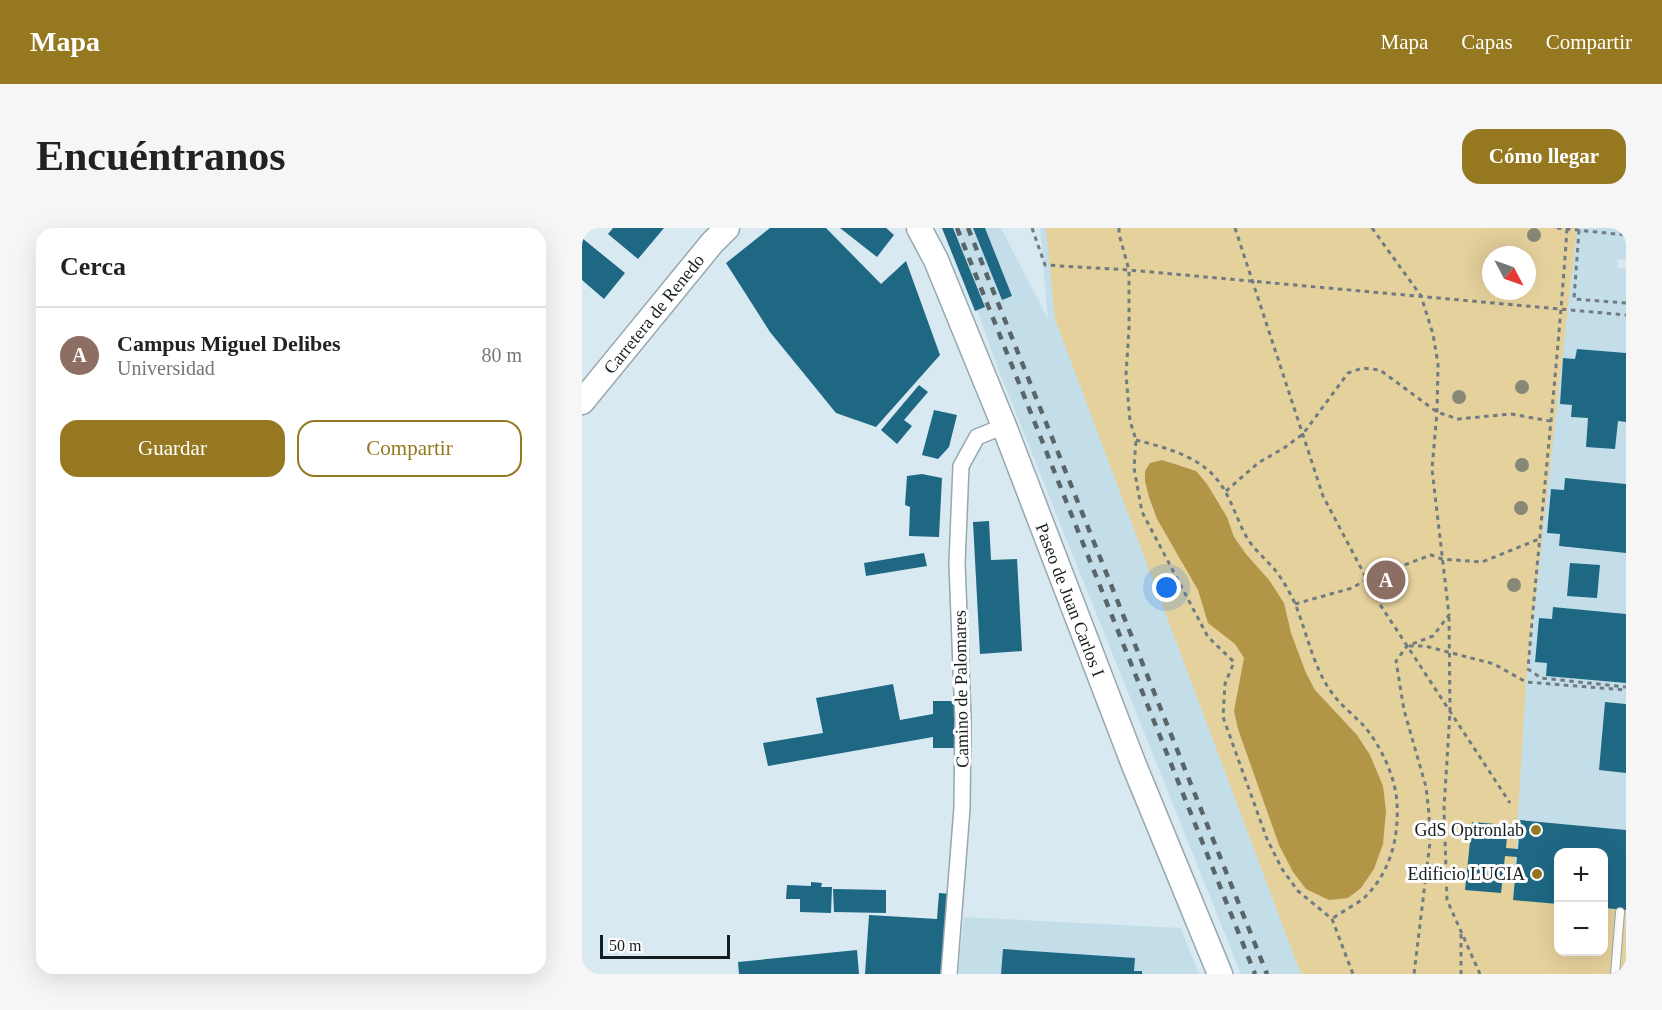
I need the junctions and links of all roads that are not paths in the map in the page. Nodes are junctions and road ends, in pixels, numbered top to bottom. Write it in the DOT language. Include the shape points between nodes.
graph roads {
  1 [pos="728,228"];
  2 [pos="919,228"];
  3 [pos="582,402"];
  4 [pos="1004,426"];
  5 [pos="1620,912"];
  6 [pos="949,974"];
  7 [pos="1220,974"];
  8 [pos="1616,974"];
  1 -- 3 [label="main road, Carretera de Renedo"];
  2 -- 4 [label="main road, Paseo de Juan Carlos I"];
  4 -- 6 [label="street, Camino de Palomares" via="977,437 961,466 957,562 962,808"];
  4 -- 7 [label="main road, Paseo de Juan Carlos I" via="1134,765"];
  5 -- 8 [label="lane"];
}
